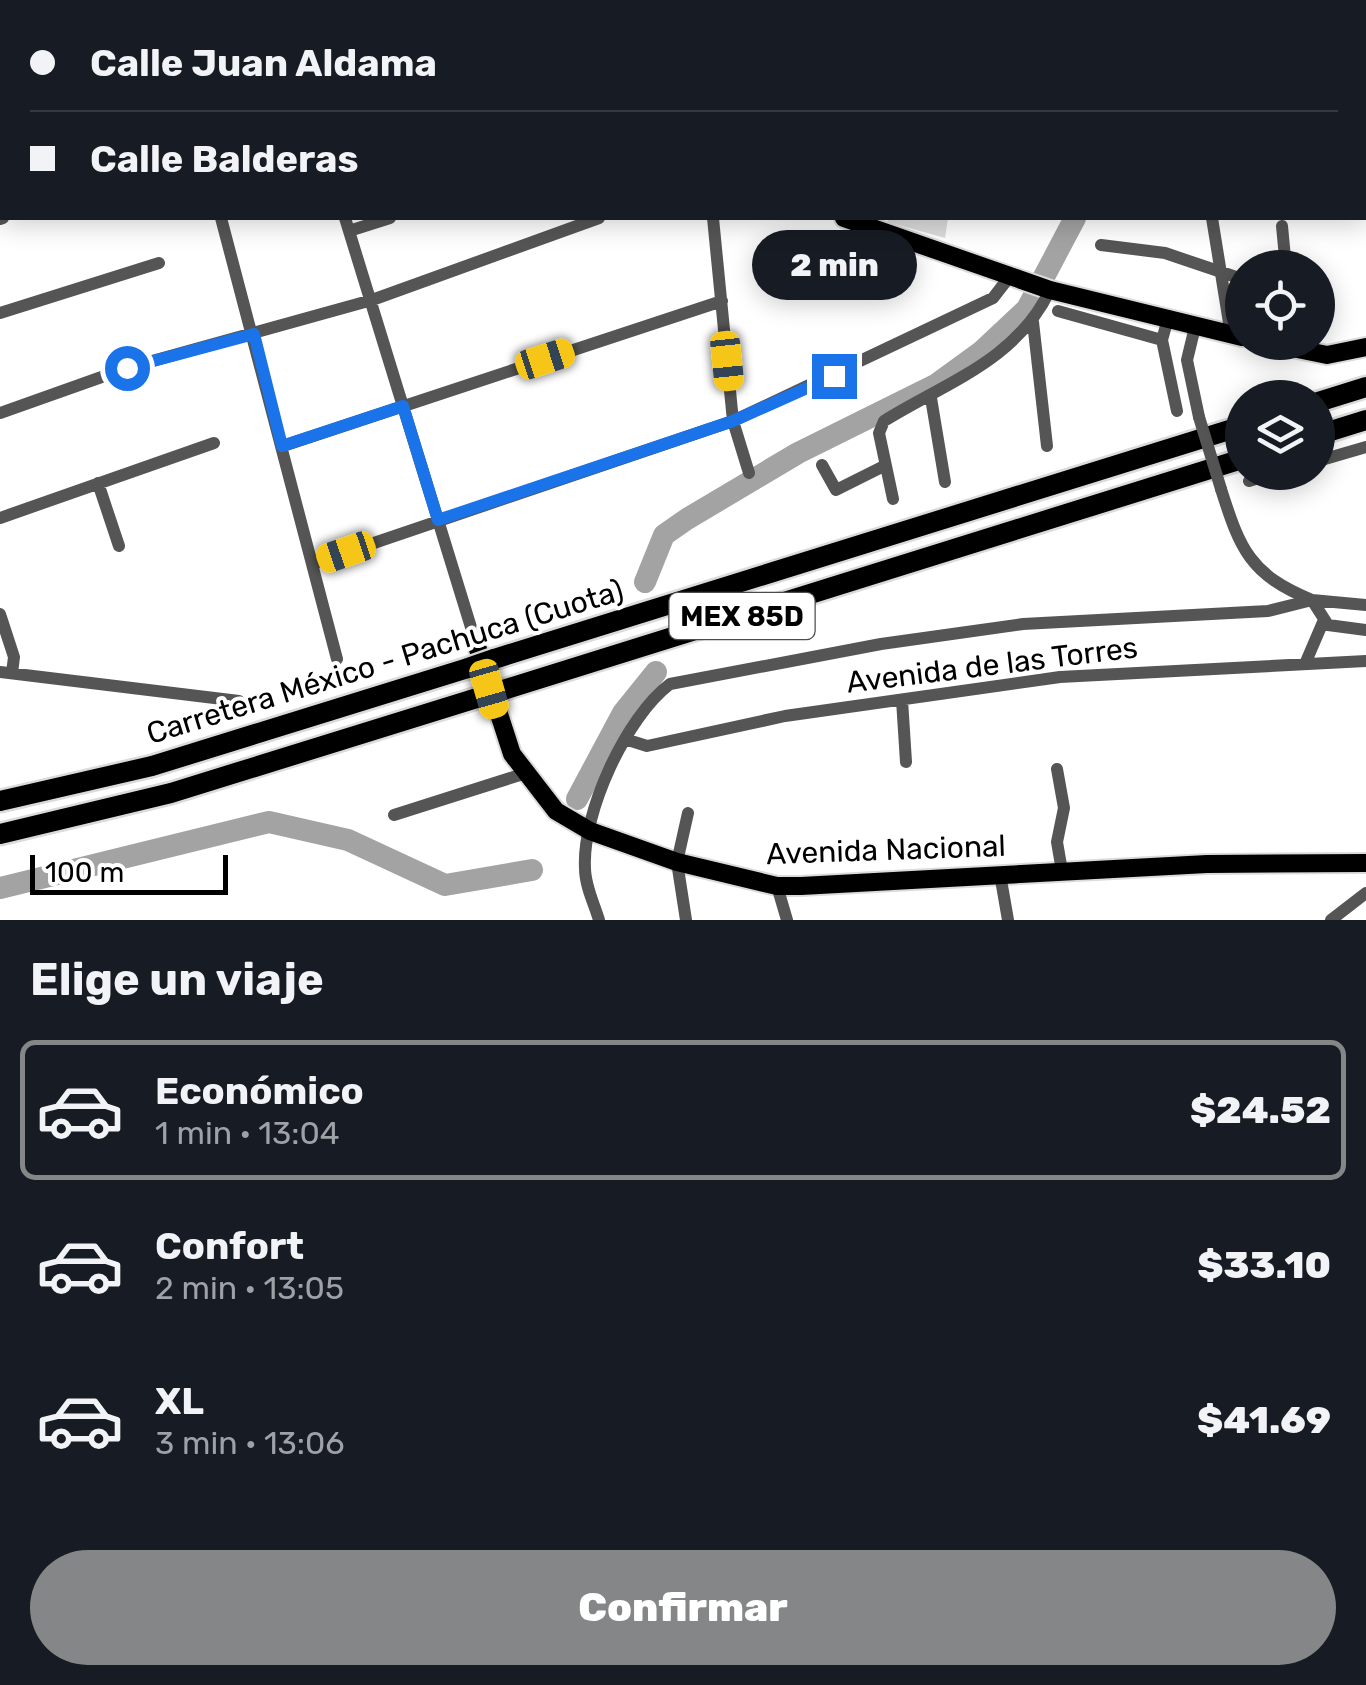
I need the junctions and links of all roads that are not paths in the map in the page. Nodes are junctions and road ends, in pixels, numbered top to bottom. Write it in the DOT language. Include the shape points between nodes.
graph roads {
  1 [pos="222,220"];
  2 [pos="376,220"];
  3 [pos="592,220"];
  4 [pos="713,220"];
  5 [pos="850,220"];
  6 [pos="1212,220"];
  7 [pos="347,224"];
  8 [pos="1282,226"];
  9 [pos="1101,245"];
  10 [pos="1284,250"];
  11 [pos="159,263"];
  12 [pos="1221,271"];
  13 [pos="1225,273"];
  14 [pos="1016,278"];
  15 [pos="1225,287"];
  16 [pos="1048,290"];
  17 [pos="372,300"];
  18 [pos="722,301"];
  19 [pos="1058,311"];
  20 [pos="0,313"];
  21 [pos="1033,322"];
  22 [pos="1194,327"];
  23 [pos="1165,331"];
  24 [pos="1225,333"];
  25 [pos="254,334"];
  26 [pos="1366,347"];
  27 [pos="1335,353"];
  28 [pos="1366,387"];
  29 [pos="1335,397"];
  30 [pos="931,398"];
  31 [pos="403,406"];
  32 [pos="1177,411"];
  33 [pos="0,413"];
  34 [pos="1366,420"];
  35 [pos="733,421"];
  36 [pos="1335,430"];
  37 [pos="1225,431"];
  38 [pos="214,444"];
  39 [pos="282,446"];
  40 [pos="1047,446"];
  41 [pos="1366,447"];
  42 [pos="1335,456"];
  43 [pos="1225,464"];
  44 [pos="822,465"];
  45 [pos="884,466"];
  46 [pos="749,473"];
  47 [pos="945,482"];
  48 [pos="98,483"];
  49 [pos="893,500"];
  50 [pos="0,518"];
  51 [pos="438,520"];
  52 [pos="119,546"];
  53 [pos="314,563"];
  54 [pos="1312,600"];
  55 [pos="1366,605"];
  56 [pos="0,614"];
  57 [pos="1323,622"];
  58 [pos="1366,630"];
  59 [pos="474,638"];
  60 [pos="337,659"];
  61 [pos="1366,660"];
  62 [pos="1305,664"];
  63 [pos="6,673"];
  64 [pos="902,700"];
  65 [pos="239,702"];
  66 [pos="628,740"];
  67 [pos="906,762"];
  68 [pos="1056,769"];
  69 [pos="523,774"];
  70 [pos="0,801"];
  71 [pos="688,813"];
  72 [pos="394,814"];
  73 [pos="590,831"];
  74 [pos="0,834"];
  75 [pos="677,862"];
  76 [pos="1366,863"];
  77 [pos="1062,871"];
  78 [pos="1000,874"];
  79 [pos="777,886"];
  80 [pos="1366,893"];
  81 [pos="600,920"];
  82 [pos="686,920"];
  83 [pos="787,920"];
  84 [pos="1008,920"];
  85 [pos="1331,920"];
  1 -- 25 [label="street"];
  2 -- 7 [label="street"];
  3 -- 17 [label="street"];
  4 -- 18 [label="street"];
  5 -- 14 [label="main road"];
  6 -- 12 [label="street"];
  7 -- 17 [label="street"];
  8 -- 10 [label="street"];
  9 -- 12 [label="street" via="1165,253"];
  11 -- 20 [label="street"];
  12 -- 13 [label="street"];
  12 -- 15 [label="street"];
  14 -- 16 [label="main road"];
  14 -- 35 [label="street" via="937,328"];
  16 -- 21 [label="street"];
  16 -- 23 [label="main road"];
  17 -- 25 [label="street"];
  17 -- 31 [label="street"];
  18 -- 31 [label="street"];
  18 -- 35 [label="street"];
  19 -- 23 [label="street"];
  21 -- 30 [label="street"];
  21 -- 40 [label="street"];
  22 -- 23 [label="main road"];
  22 -- 24 [label="main road"];
  22 -- 54 [label="street, bridge" via="1187,360 1237,539 1274,583"];
  23 -- 32 [label="street"];
  25 -- 33 [label="street"];
  25 -- 39 [label="street"];
  26 -- 27 [label="main road"];
  28 -- 29 [label="highway"];
  30 -- 45 [label="street" via="881,426"];
  30 -- 47 [label="street"];
  31 -- 39 [label="street"];
  31 -- 51 [label="street"];
  34 -- 36 [label="highway"];
  35 -- 46 [label="street"];
  35 -- 51 [label="street"];
  37 -- 70 [label="highway, Carretera México - Pachuca (Cuota) / MEX 85D, bridge" via="152,766"];
  38 -- 48 [label="street"];
  39 -- 53 [label="street"];
  41 -- 42 [label="street"];
  43 -- 74 [label="highway, Carretera México - Pachuca (Cuota) / MEX 85D, bridge" via="172,793"];
  44 -- 45 [label="street" via="834,490"];
  45 -- 49 [label="street"];
  48 -- 50 [label="street"];
  48 -- 52 [label="street"];
  51 -- 53 [label="street"];
  51 -- 59 [label="street"];
  53 -- 60 [label="street"];
  54 -- 55 [label="street, Avenida de las Torres"];
  54 -- 57 [label="street"];
  54 -- 66 [label="street, Avenida de las Torres" via="1268,611 1022,624 681,681 661,691"];
  56 -- 63 [label="street" via="14,657"];
  57 -- 58 [label="street"];
  57 -- 62 [label="street"];
  59 -- 69 [label="main road, Avenida Nacional" via="503,735"];
  61 -- 62 [label="street, Avenida de las Torres"];
  62 -- 64 [label="street, Avenida de las Torres" via="1090,674"];
  63 -- 65 [label="street"];
  64 -- 66 [label="street, Avenida de las Torres" via="785,716 647,746"];
  64 -- 67 [label="street"];
  66 -- 73 [label="street, Avenida de las Torres" via="612,758"];
  68 -- 77 [label="street" via="1064,808 1056,842"];
  69 -- 72 [label="street"];
  69 -- 73 [label="main road, Avenida Nacional" via="556,811"];
  71 -- 75 [label="street"];
  73 -- 75 [label="main road, Avenida Nacional"];
  73 -- 81 [label="street, Avenida de las Torres" via="585,878"];
  75 -- 79 [label="main road, Avenida Nacional"];
  75 -- 82 [label="street"];
  76 -- 77 [label="main road, Avenida Nacional"];
  77 -- 78 [label="main road, Avenida Nacional"];
  78 -- 79 [label="main road, Avenida Nacional"];
  78 -- 84 [label="street"];
  79 -- 83 [label="street"];
  80 -- 85 [label="street"];
}
